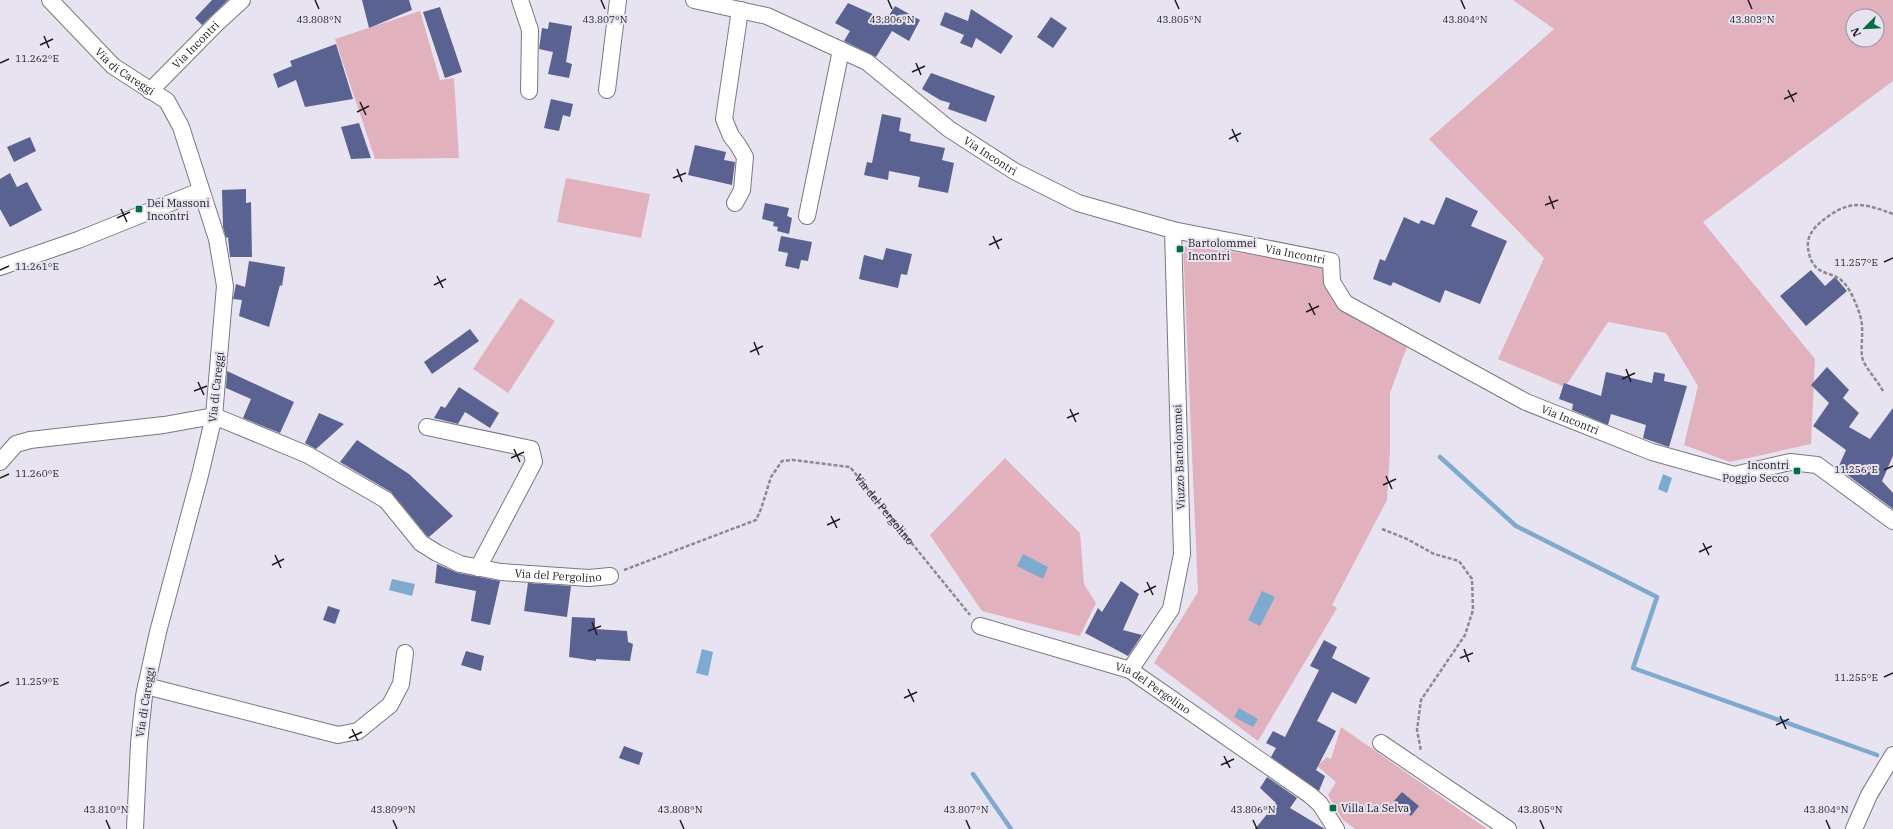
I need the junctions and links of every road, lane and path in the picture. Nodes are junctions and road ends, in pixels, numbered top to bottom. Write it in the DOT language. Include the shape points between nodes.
graph roads {
  1 [pos="50,0"];
  2 [pos="242,0"];
  3 [pos="520,0"];
  4 [pos="618,0"];
  5 [pos="694,0"];
  6 [pos="740,10"];
  7 [pos="841,50"];
  8 [pos="607,90"];
  9 [pos="150,91"];
  10 [pos="529,92"];
  11 [pos="200,191"];
  12 [pos="735,203"];
  13 [pos="1893,214"];
  14 [pos="807,216"];
  15 [pos="1173,230"];
  16 [pos="0,267"];
  17 [pos="1883,391"];
  18 [pos="214,416"];
  19 [pos="427,427"];
  20 [pos="0,462"];
  21 [pos="1893,521"];
  22 [pos="1382,529"];
  23 [pos="478,568"];
  24 [pos="610,576"];
  25 [pos="980,626"];
  26 [pos="405,653"];
  27 [pos="1130,670"];
  28 [pos="146,686"];
  29 [pos="1381,743"];
  30 [pos="1893,755"];
  31 [pos="1426,773"];
  32 [pos="1500,827"];
  33 [pos="135,829"];
  34 [pos="1336,829"];
  35 [pos="1854,829"];
  1 -- 9 [label="street, Via di Careggi" via="113,66"];
  2 -- 9 [label="street, Via Incontri"];
  3 -- 10 [label="street" via="530,30"];
  4 -- 8 [label="street"];
  5 -- 6 [label="street, Via Incontri"];
  6 -- 7 [label="street, Via Incontri" via="766,16"];
  6 -- 12 [label="street" via="724,119 730,136 745,157 742,190"];
  7 -- 14 [label="street"];
  7 -- 15 [label="street, Via Incontri" via="867,62 949,129 1014,171 1078,203"];
  9 -- 11 [label="street, Via di Careggi" via="167,101 181,127"];
  11 -- 16 [label="street" via="78,240"];
  11 -- 18 [label="street, Via di Careggi" via="217,239 225,286"];
  13 -- 17 [label="path" via="1858,204 1848,206 1822,221 1809,235 1807,243 1814,265 1819,270 1834,274 1845,283 1862,325 1862,360"];
  15 -- 21 [label="street, Via Incontri" via="1331,261 1332,282 1345,303 1526,402 1652,452 1734,475 1790,462 1817,465"];
  15 -- 27 [label="street, Viuzzo Bartolommei" via="1182,554 1171,608"];
  18 -- 20 [label="street" via="164,425 30,440 16,444"];
  18 -- 23 [label="street, Via del Pergolino" via="308,455 386,500 421,543 460,564"];
  18 -- 28 [label="street, Via di Careggi"];
  19 -- 23 [label="street" via="531,449 534,462"];
  22 -- 31 [label="path" via="1434,554 1458,561 1472,579 1473,610 1465,635 1421,700 1417,730"];
  23 -- 24 [label="street, Via del Pergolino" via="590,578"];
  24 -- 25 [label="path, Via del Pergolino" via="756,520 772,477 782,461 850,467"];
  25 -- 27 [label="street, Via del Pergolino"];
  26 -- 28 [label="street" via="401,684 390,705 358,731 338,735"];
  27 -- 34 [label="street, Via del Pergolino" via="1310,795 1320,804"];
  28 -- 33 [label="street, Via di Careggi" via="139,743"];
  29 -- 31 [label="street"];
  30 -- 35 [label="street" via="1869,795"];
  31 -- 32 [label="street"];
}
